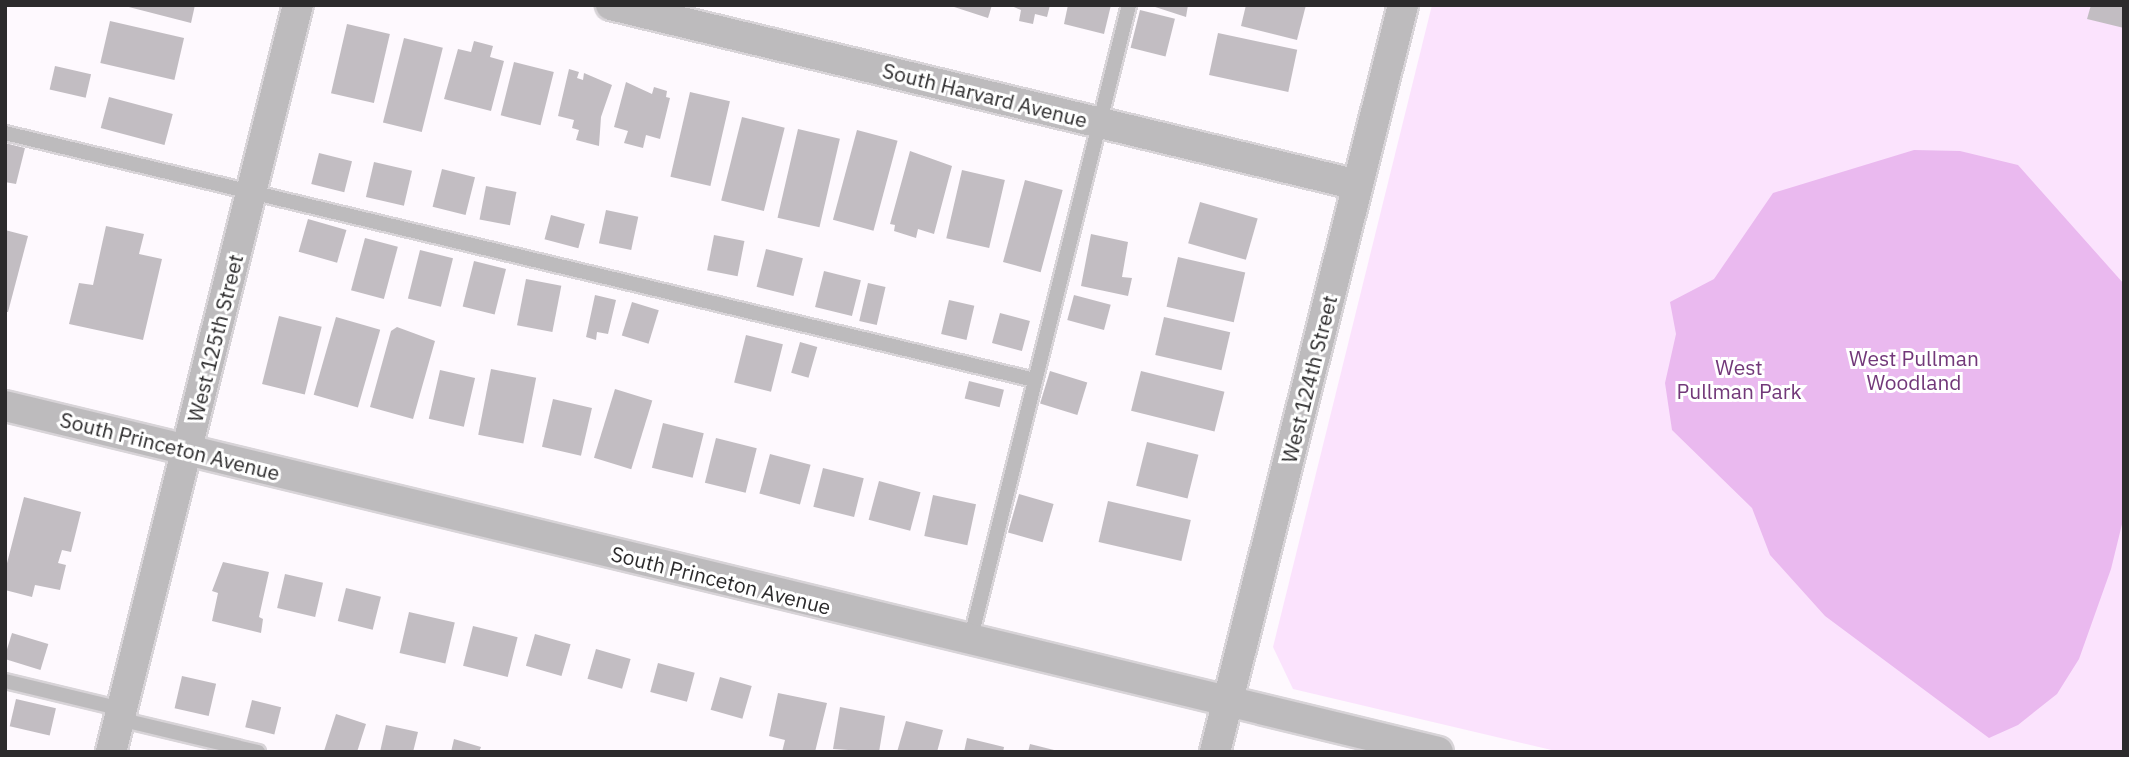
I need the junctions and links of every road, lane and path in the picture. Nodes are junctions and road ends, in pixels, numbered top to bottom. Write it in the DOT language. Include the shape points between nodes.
graph roads {
  1 [pos="298,5"];
  2 [pos="611,5"];
  3 [pos="1129,5"];
  4 [pos="1403,5"];
  5 [pos="1100,123"];
  6 [pos="5,133"];
  7 [pos="1358,184"];
  8 [pos="251,192"];
  9 [pos="1035,380"];
  10 [pos="5,406"];
  11 [pos="187,450"];
  12 [pos="970,641"];
  13 [pos="5,681"];
  14 [pos="1227,703"];
  15 [pos="120,714"];
  16 [pos="111,752"];
  17 [pos="258,752"];
  18 [pos="1215,752"];
  19 [pos="1438,752"];
  1 -- 8 [label="street, West 125th Street"];
  2 -- 5 [label="street, South Harvard Avenue"];
  3 -- 5 [label="lane"];
  4 -- 7 [label="street, West 124th Street"];
  5 -- 7 [label="street, South Harvard Avenue"];
  5 -- 9 [label="lane"];
  6 -- 8 [label="lane"];
  7 -- 14 [label="street, West 124th Street"];
  8 -- 9 [label="lane"];
  8 -- 11 [label="street, West 125th Street"];
  9 -- 12 [label="lane"];
  10 -- 11 [label="street, South Princeton Avenue"];
  11 -- 12 [label="street, South Princeton Avenue"];
  11 -- 15 [label="street, West 125th Street"];
  12 -- 14 [label="street, South Princeton Avenue"];
  13 -- 15 [label="lane"];
  14 -- 18 [label="street, West 124th Street"];
  14 -- 19 [label="street, South Princeton Avenue"];
  15 -- 16 [label="street, West 125th Street"];
  15 -- 17 [label="lane"];
}
